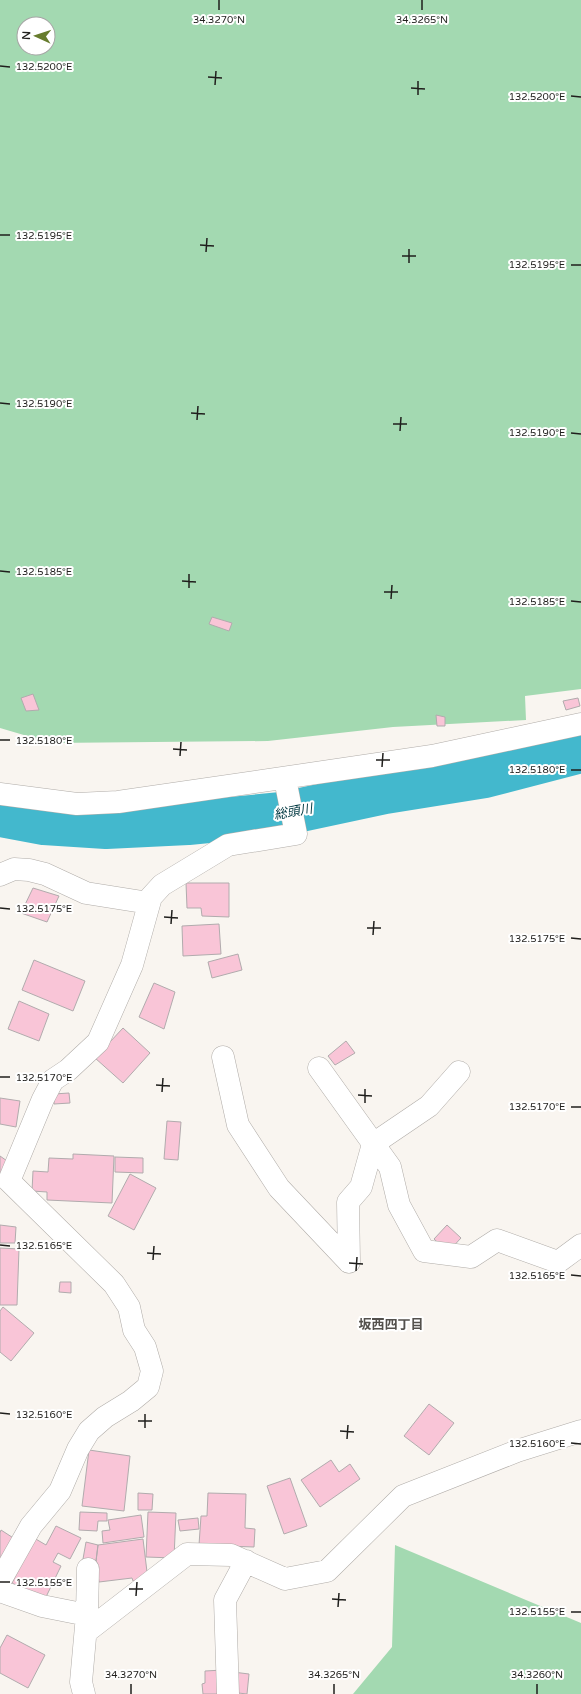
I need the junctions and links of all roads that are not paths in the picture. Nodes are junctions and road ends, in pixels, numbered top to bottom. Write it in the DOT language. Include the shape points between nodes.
graph roads {
  1 [pos="581,724"];
  2 [pos="285,779"];
  3 [pos="0,794"];
  4 [pos="0,875"];
  5 [pos="149,903"];
  6 [pos="223,1057"];
  7 [pos="319,1068"];
  8 [pos="459,1072"];
  9 [pos="374,1144"];
  10 [pos="4,1181"];
  11 [pos="581,1244"];
  12 [pos="581,1431"];
  13 [pos="246,1561"];
  14 [pos="88,1569"];
  15 [pos="0,1581"];
  16 [pos="0,1591"];
  17 [pos="87,1624"];
  18 [pos="84,1694"];
  19 [pos="228,1694"];
  1 -- 2 [label="street" via="432,756"];
  2 -- 3 [label="street" via="118,802 77,804"];
  2 -- 5 [label="street" via="296,834 228,845 162,885"];
  4 -- 5 [label="street" via="14,869 29,870 45,874 86,893"];
  5 -- 10 [label="street" via="132,965 98,1042 68,1070 53,1080"];
  6 -- 9 [label="street" via="238,1125 280,1188 349,1262 348,1202 361,1186"];
  7 -- 9 [label="street"];
  8 -- 9 [label="street" via="430,1106"];
  9 -- 11 [label="street" via="390,1167 399,1205 424,1251 471,1257 497,1240 558,1262"];
  10 -- 15 [label="street" via="114,1284 130,1307 134,1330 145,1347 152,1371 148,1387 89,1431 78,1449 60,1491 31,1526"];
  12 -- 13 [label="street" via="517,1451 402,1496 327,1571 285,1579"];
  13 -- 17 [label="street" via="231,1555 187,1554"];
  13 -- 19 [label="street" via="225,1600"];
  14 -- 17 [label="street"];
  16 -- 17 [label="street"];
  17 -- 18 [label="street" via="81,1682"];
}
